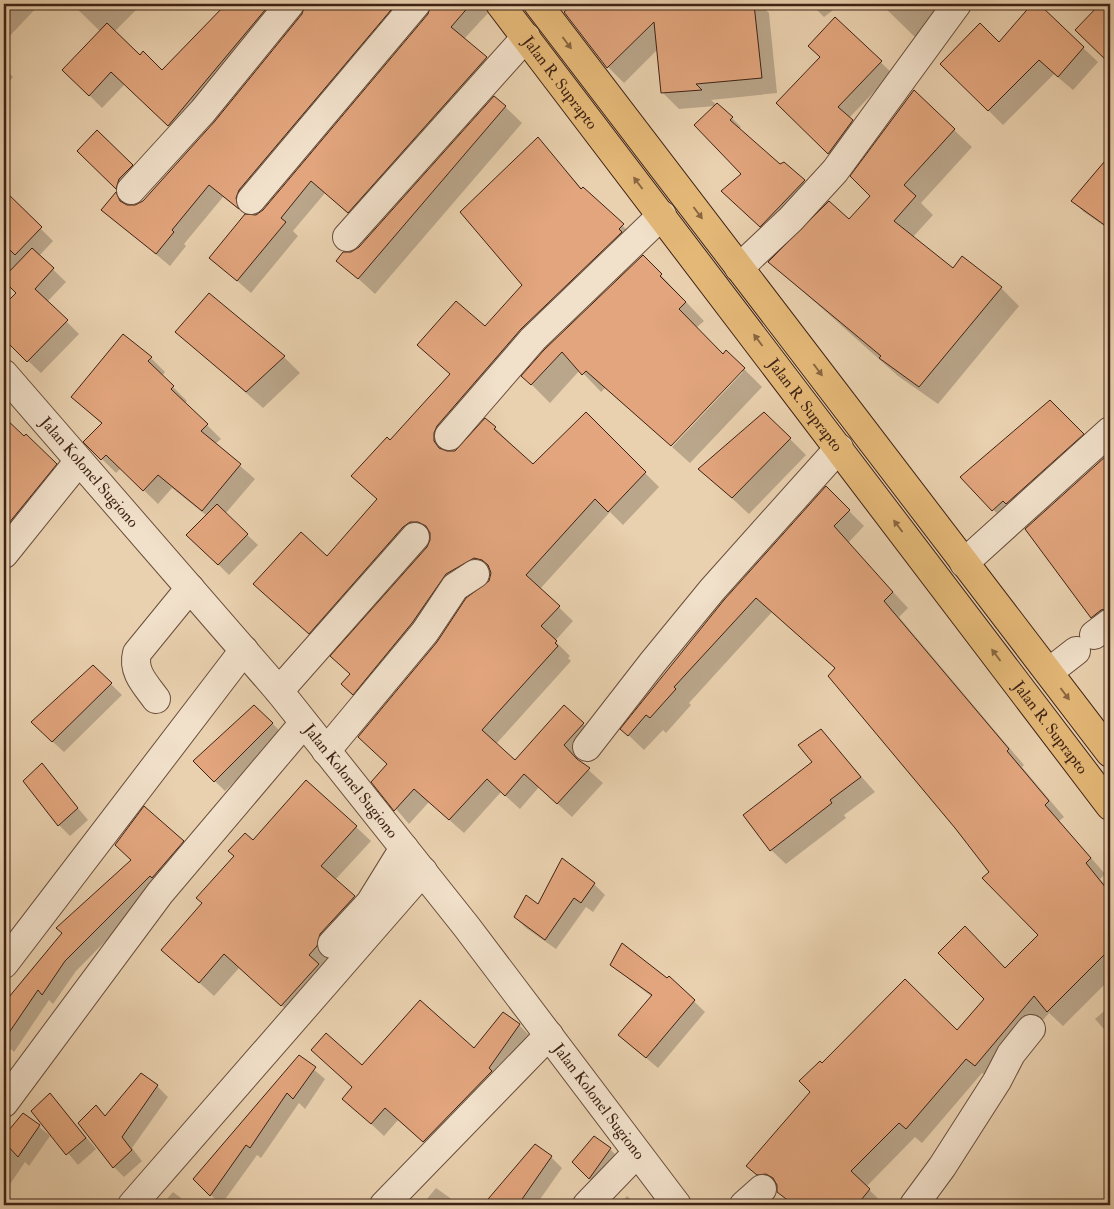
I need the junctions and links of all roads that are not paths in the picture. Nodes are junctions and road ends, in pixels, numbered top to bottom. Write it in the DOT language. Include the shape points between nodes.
graph roads {
  1 [pos="290,4"];
  2 [pos="416,4"];
  3 [pos="500,4"];
  4 [pos="538,4"];
  5 [pos="957,4"];
  6 [pos="526,37"];
  7 [pos="130,190"];
  8 [pos="251,200"];
  9 [pos="662,215"];
  10 [pos="347,237"];
  11 [pos="739,268"];
  12 [pos="4,374"];
  13 [pos="1110,431"];
  14 [pos="449,436"];
  15 [pos="839,448"];
  16 [pos="78,462"];
  17 [pos="415,537"];
  18 [pos="4,554"];
  19 [pos="964,563"];
  20 [pos="475,574"];
  21 [pos="190,588"];
  22 [pos="1003,614"];
  23 [pos="980,633"];
  24 [pos="1093,636"];
  25 [pos="244,650"];
  26 [pos="1049,672"];
  27 [pos="279,691"];
  28 [pos="156,699"];
  29 [pos="303,724"];
  30 [pos="587,747"];
  31 [pos="326,751"];
  32 [pos="1110,753"];
  33 [pos="1110,806"];
  34 [pos="404,848"];
  35 [pos="422,871"];
  36 [pos="332,944"];
  37 [pos="4,964"];
  38 [pos="1031,1029"];
  39 [pos="549,1035"];
  40 [pos="4,1103"];
  41 [pos="637,1153"];
  42 [pos="132,1205"];
  43 [pos="384,1205"];
  44 [pos="587,1205"];
  45 [pos="677,1205"];
  46 [pos="914,1205"];
  1 -- 7 [label="street" via="203,111"];
  2 -- 8 [label="street"];
  3 -- 6 [label="highway, Jalan R. Suprapto"];
  4 -- 11 [label="highway, Jalan R. Suprapto, one-way"];
  5 -- 11 [label="street" via="835,172 792,219"];
  9 -- 6 [label="highway, Jalan R. Suprapto, one-way"];
  6 -- 10 [label="street"];
  9 -- 14 [label="street" via="533,339"];
  15 -- 9 [label="highway, Jalan R. Suprapto, one-way"];
  11 -- 19 [label="highway, Jalan R. Suprapto, one-way"];
  12 -- 16 [label="street, Jalan Kolonel Sugiono"];
  13 -- 19 [label="street"];
  23 -- 15 [label="highway, Jalan R. Suprapto, one-way"];
  15 -- 30 [label="street" via="712,590"];
  16 -- 18 [label="street"];
  16 -- 21 [label="street, Jalan Kolonel Sugiono"];
  17 -- 27 [label="street"];
  19 -- 22 [label="highway, Jalan R. Suprapto"];
  20 -- 31 [label="street" via="455,587 425,632"];
  21 -- 25 [label="street, Jalan Kolonel Sugiono"];
  21 -- 28 [label="street" via="137,653 135,660 140,677"];
  22 -- 23 [label="highway"];
  22 -- 26 [label="highway, Jalan R. Suprapto"];
  33 -- 23 [label="highway, Jalan R. Suprapto, one-way"];
  24 -- 26 [label="street"];
  25 -- 27 [label="street, Jalan Kolonel Sugiono"];
  25 -- 37 [label="street"];
  26 -- 32 [label="highway, Jalan R. Suprapto, one-way"];
  27 -- 29 [label="street, Jalan Kolonel Sugiono"];
  29 -- 31 [label="street, Jalan Kolonel Sugiono"];
  29 -- 40 [label="street" via="160,893"];
  31 -- 34 [label="street, Jalan Kolonel Sugiono"];
  34 -- 35 [label="street, Jalan Kolonel Sugiono"];
  34 -- 36 [label="street" via="370,903"];
  35 -- 39 [label="street, Jalan Kolonel Sugiono"];
  35 -- 42 [label="street"];
  38 -- 46 [label="street" via="1011,1054 942,1167"];
  39 -- 41 [label="street, Jalan Kolonel Sugiono"];
  39 -- 43 [label="street"];
  41 -- 44 [label="street"];
  41 -- 45 [label="street, Jalan Kolonel Sugiono"];
}
